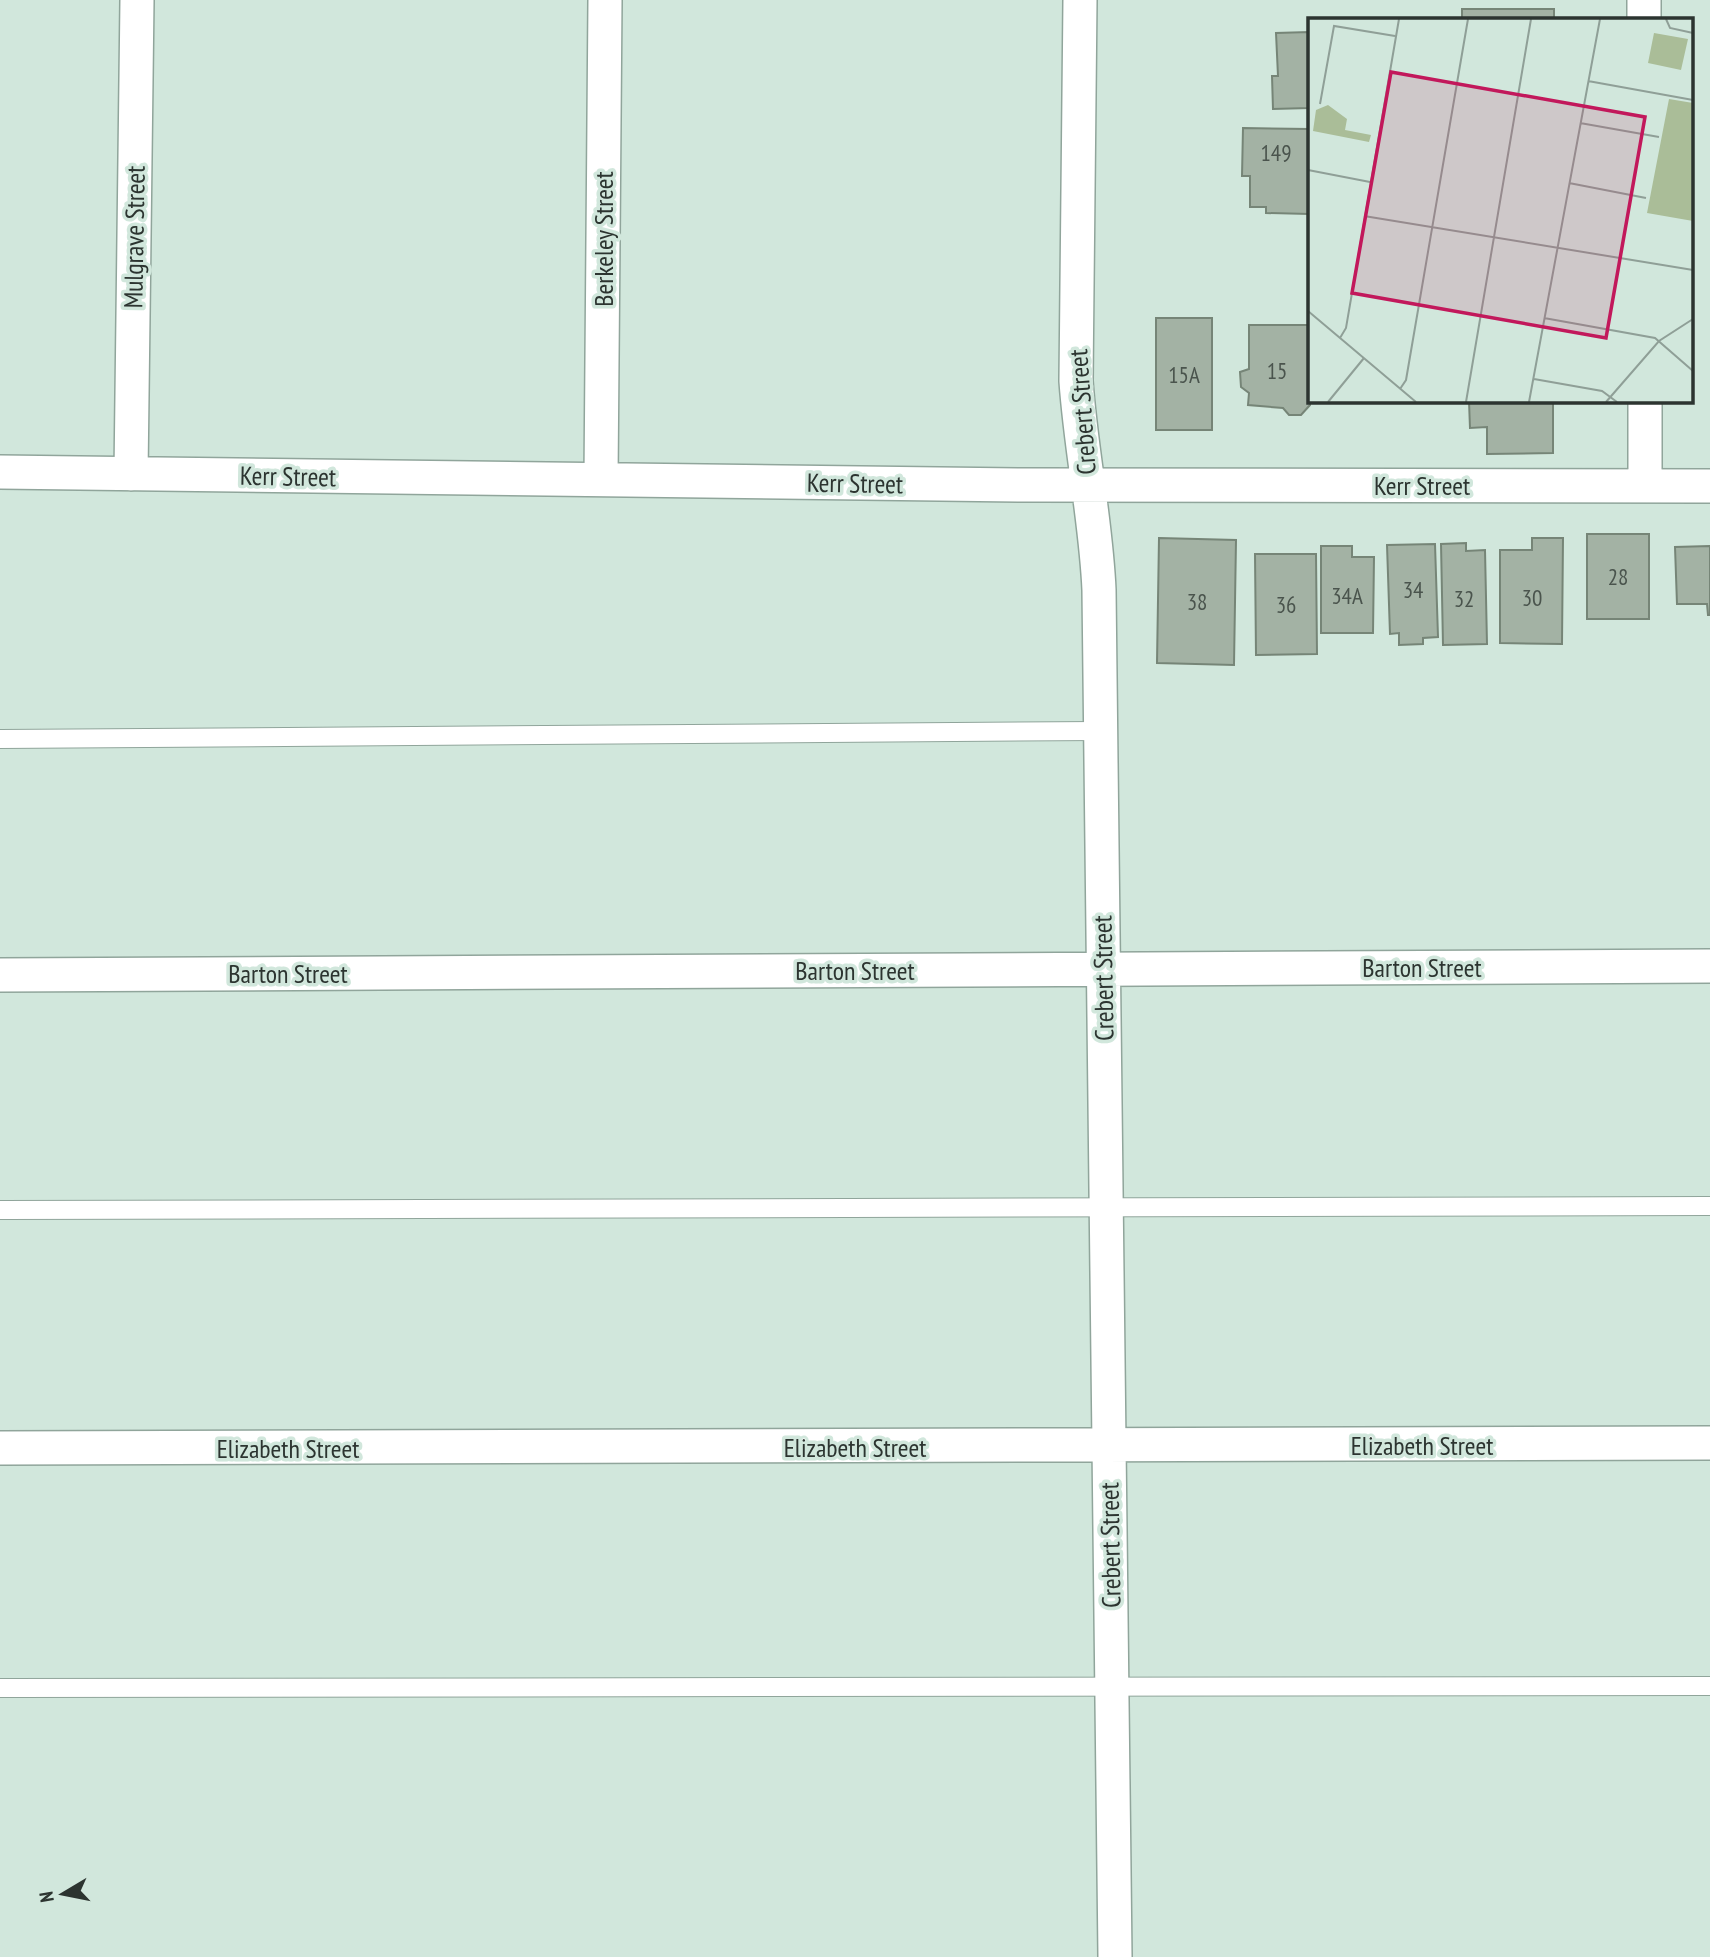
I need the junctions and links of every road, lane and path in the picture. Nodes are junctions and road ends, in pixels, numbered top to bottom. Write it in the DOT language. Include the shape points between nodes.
graph roads {
  1 [pos="137,0"];
  2 [pos="605,0"];
  3 [pos="1080,0"];
  4 [pos="1644,0"];
  5 [pos="1644,18"];
  6 [pos="1645,402"];
  7 [pos="0,472"];
  8 [pos="131,474"];
  9 [pos="601,479"];
  10 [pos="1088,485"];
  11 [pos="1645,485"];
  12 [pos="1710,486"];
  13 [pos="1099,731"];
  14 [pos="0,739"];
  15 [pos="1710,966"];
  16 [pos="1103,969"];
  17 [pos="0,975"];
  18 [pos="1710,1206"];
  19 [pos="1105,1207"];
  20 [pos="0,1210"];
  21 [pos="1710,1443"];
  22 [pos="1109,1446"];
  23 [pos="0,1448"];
  24 [pos="1710,1686"];
  25 [pos="0,1688"];
  26 [pos="1111,1688"];
  27 [pos="1115,1957"];
  1 -- 8 [label="street, Mulgrave Street"];
  2 -- 9 [label="street, Berkeley Street"];
  3 -- 10 [label="street, Crebert Street" via="1076,382"];
  4 -- 5 [label="street"];
  6 -- 11 [label="street"];
  7 -- 8 [label="street, Kerr Street"];
  8 -- 9 [label="street, Kerr Street"];
  9 -- 10 [label="street, Kerr Street"];
  10 -- 11 [label="street, Kerr Street"];
  10 -- 13 [label="street, Crebert Street" via="1097,533"];
  11 -- 12 [label="street, Kerr Street"];
  13 -- 14 [label="lane"];
  13 -- 16 [label="street, Crebert Street"];
  15 -- 16 [label="street, Barton Street"];
  16 -- 17 [label="street, Barton Street"];
  16 -- 19 [label="street, Crebert Street"];
  18 -- 19 [label="lane"];
  19 -- 20 [label="lane"];
  19 -- 22 [label="street, Crebert Street"];
  21 -- 22 [label="street, Elizabeth Street"];
  22 -- 23 [label="street, Elizabeth Street"];
  22 -- 26 [label="street, Crebert Street"];
  24 -- 26 [label="lane"];
  25 -- 26 [label="lane"];
  26 -- 27 [label="street, Crebert Street"];
}
